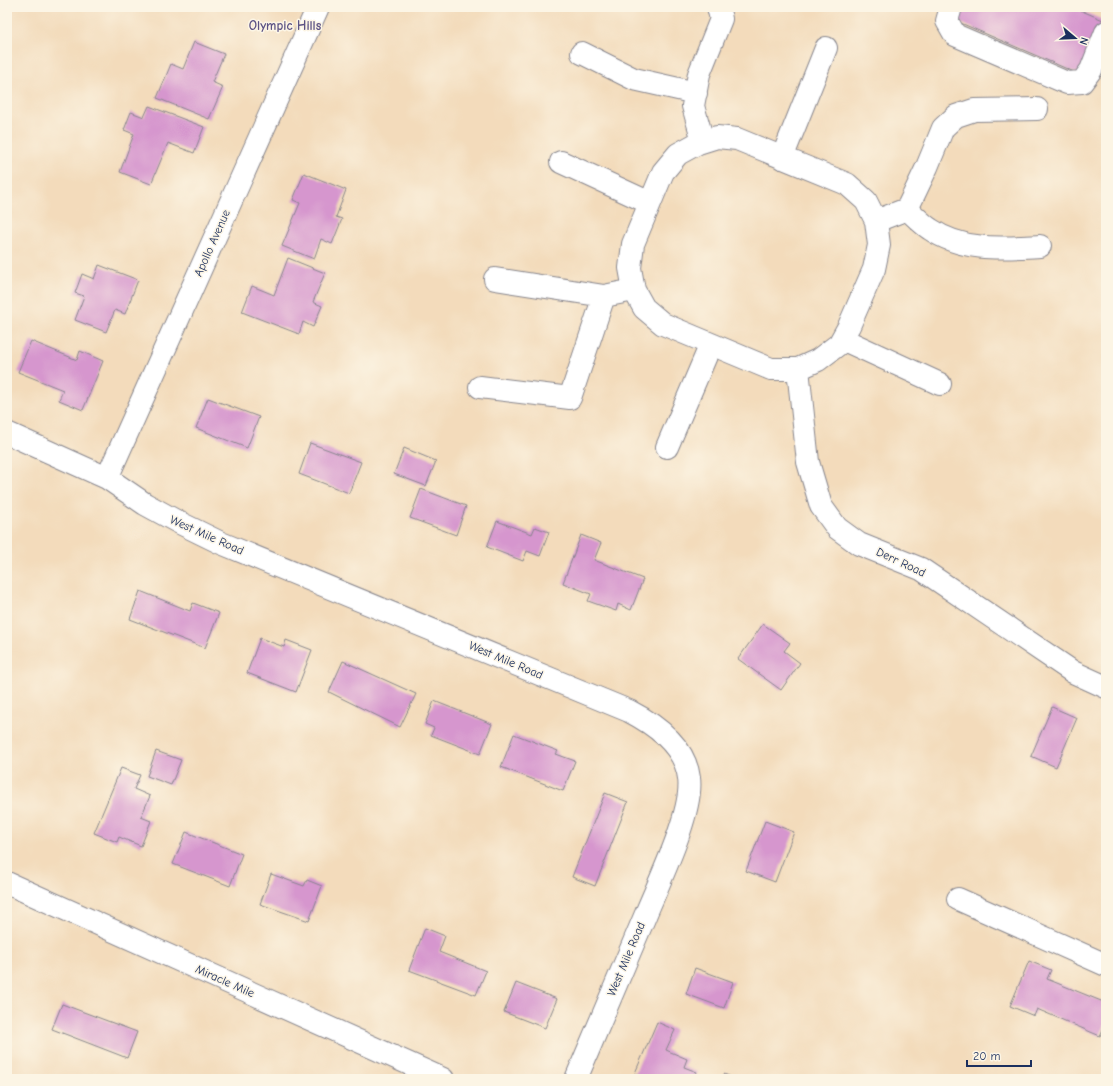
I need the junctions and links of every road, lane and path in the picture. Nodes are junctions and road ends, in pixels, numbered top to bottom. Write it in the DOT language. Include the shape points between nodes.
graph roads {
  1 [pos="318,7"];
  2 [pos="718,7"];
  3 [pos="951,7"];
  4 [pos="1106,32"];
  5 [pos="826,48"];
  6 [pos="582,53"];
  7 [pos="696,93"];
  8 [pos="1037,109"];
  9 [pos="703,141"];
  10 [pos="782,158"];
  11 [pos="561,162"];
  12 [pos="650,203"];
  13 [pos="907,209"];
  14 [pos="876,221"];
  15 [pos="1040,246"];
  16 [pos="495,280"];
  17 [pos="634,290"];
  18 [pos="604,296"];
  19 [pos="842,339"];
  20 [pos="712,344"];
  21 [pos="798,369"];
  22 [pos="940,384"];
  23 [pos="480,387"];
  24 [pos="7,433"];
  25 [pos="667,447"];
  26 [pos="107,478"];
  27 [pos="1106,687"];
  28 [pos="7,884"];
  29 [pos="958,899"];
  30 [pos="1106,965"];
  31 [pos="443,1079"];
  32 [pos="576,1079"];
  1 -- 26 [label="street, Apollo Avenue"];
  2 -- 7 [label="street" via="721,19 699,74"];
  3 -- 4 [label="street" via="947,21 955,35 1067,83 1082,82 1091,70"];
  5 -- 10 [label="street"];
  6 -- 7 [label="street" via="634,79"];
  7 -- 9 [label="street" via="693,106"];
  8 -- 13 [label="street" via="974,110 956,116 943,128"];
  9 -- 10 [label="street" via="717,137 736,140"];
  9 -- 12 [label="street" via="678,154 663,172"];
  10 -- 14 [label="street" via="847,184 866,201"];
  11 -- 12 [label="street"];
  12 -- 17 [label="street" via="633,244 630,268"];
  13 -- 14 [label="street"];
  13 -- 15 [label="street" via="930,230 948,239 983,248"];
  14 -- 19 [label="street" via="879,245 874,269"];
  16 -- 18 [label="street"];
  17 -- 18 [label="street"];
  17 -- 20 [label="street" via="644,308 663,324"];
  18 -- 23 [label="street" via="570,398"];
  19 -- 21 [label="street" via="818,360"];
  19 -- 22 [label="street"];
  20 -- 21 [label="street" via="771,369"];
  20 -- 25 [label="street"];
  21 -- 27 [label="street, Derr Road" via="808,462 821,506 838,528 859,544 921,569 1073,672"];
  24 -- 26 [label="street, West Mile Road"];
  26 -- 32 [label="street, West Mile Road" via="145,504 222,543 629,711 663,732 676,748 686,765 689,779 689,797 684,818"];
  28 -- 31 [label="street, Miracle Mile"];
  29 -- 30 [label="street"];
}
